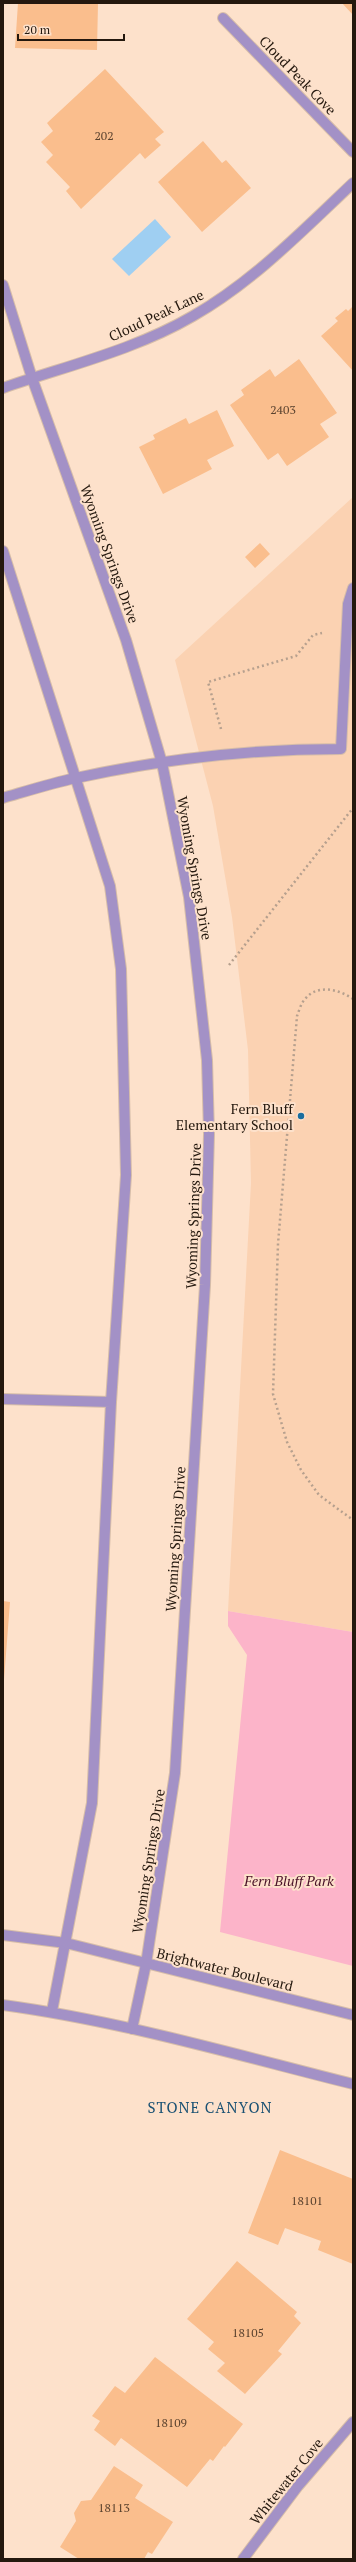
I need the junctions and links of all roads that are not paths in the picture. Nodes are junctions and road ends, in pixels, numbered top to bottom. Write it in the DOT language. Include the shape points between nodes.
graph roads {
  1 [pos="223,18"];
  2 [pos="353,152"];
  3 [pos="353,183"];
  4 [pos="3,285"];
  5 [pos="32,378"];
  6 [pos="3,388"];
  7 [pos="3,551"];
  8 [pos="353,588"];
  9 [pos="349,703"];
  10 [pos="162,763"];
  11 [pos="76,778"];
  12 [pos="3,798"];
  13 [pos="3,1399"];
  14 [pos="111,1402"];
  15 [pos="3,1935"];
  16 [pos="66,1943"];
  17 [pos="146,1964"];
  18 [pos="3,2005"];
  19 [pos="52,2011"];
  20 [pos="353,2015"];
  21 [pos="132,2029"];
  22 [pos="353,2084"];
  23 [pos="353,2422"];
  24 [pos="243,2559"];
  1 -- 2 [label="street, Cloud Peak Cove"];
  3 -- 5 [label="street, Cloud Peak Lane" via="261,270 215,303 129,346"];
  4 -- 5 [label="street, Wyoming Springs Drive"];
  5 -- 6 [label="street, Cloud Peak Lane"];
  5 -- 10 [label="street, Wyoming Springs Drive" via="126,640"];
  7 -- 11 [label="street"];
  8 -- 9 [label="street" via="348,604"];
  9 -- 10 [label="street" via="342,749 290,749"];
  10 -- 11 [label="street"];
  10 -- 17 [label="street, Wyoming Springs Drive" via="189,897 207,1060 209,1134 205,1285 175,1774"];
  11 -- 12 [label="street"];
  11 -- 14 [label="street" via="110,886 121,969 126,1176"];
  13 -- 14 [label="street"];
  14 -- 16 [label="street" via="92,1803"];
  15 -- 16 [label="street, Brightwater Boulevard"];
  16 -- 17 [label="street, Brightwater Boulevard"];
  16 -- 19 [label="street"];
  17 -- 20 [label="street, Brightwater Boulevard"];
  17 -- 21 [label="street, Wyoming Springs Drive"];
  18 -- 19 [label="street"];
  19 -- 21 [label="street"];
  21 -- 22 [label="street"];
  23 -- 24 [label="street, Whitewater Cove" via="298,2486"];
}
